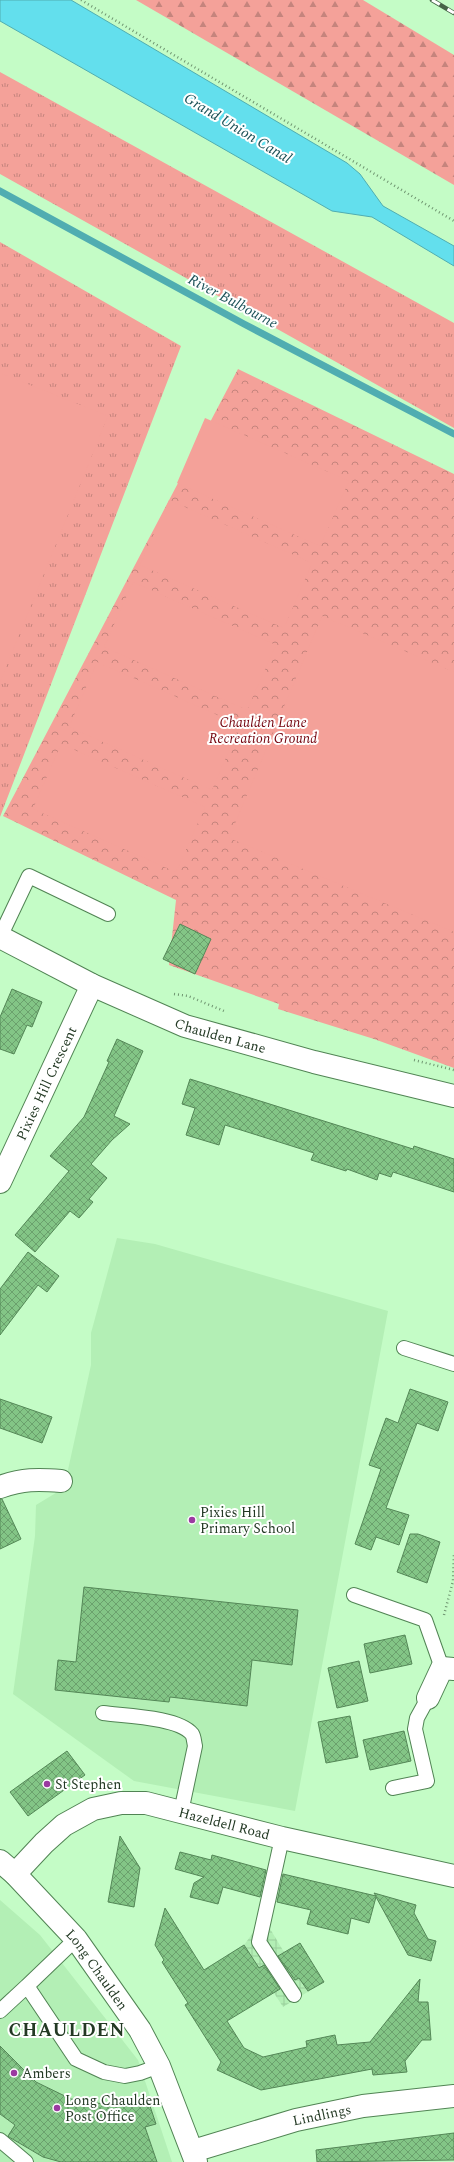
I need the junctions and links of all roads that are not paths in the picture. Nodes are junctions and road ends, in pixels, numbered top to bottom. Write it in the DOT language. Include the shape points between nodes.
graph roads {
  1 [pos="108,914"];
  2 [pos="0,937"];
  3 [pos="92,985"];
  4 [pos="454,1096"];
  5 [pos="0,1182"];
  6 [pos="404,1348"];
  7 [pos="454,1364"];
  8 [pos="61,1482"];
  9 [pos="0,1486"];
  10 [pos="354,1594"];
  11 [pos="448,1668"];
  12 [pos="428,1698"];
  13 [pos="103,1713"];
  14 [pos="393,1788"];
  15 [pos="181,1812"];
  16 [pos="282,1838"];
  17 [pos="8,1868"];
  18 [pos="454,1876"];
  19 [pos="76,1939"];
  20 [pos="27,1986"];
  21 [pos="294,1995"];
  22 [pos="0,2011"];
  23 [pos="159,2066"];
  24 [pos="454,2096"];
  25 [pos="0,2140"];
  26 [pos="194,2156"];
  27 [pos="26,2162"];
  1 -- 2 [label="lane" via="30,876"];
  2 -- 3 [label="street, Chaulden Lane"];
  3 -- 4 [label="street, Chaulden Lane" via="185,1026 314,1062"];
  3 -- 5 [label="street, Pixies Hill Crescent"];
  6 -- 7 [label="lane"];
  8 -- 9 [label="street" via="36,1478"];
  10 -- 11 [label="lane" via="425,1620 432,1641"];
  11 -- 12 [label="street"];
  12 -- 14 [label="lane" via="417,1718 415,1729 427,1781"];
  13 -- 15 [label="lane" via="172,1723 184,1727 193,1736 195,1746"];
  15 -- 16 [label="street, Hazeldell Road"];
  15 -- 17 [label="street, Hazeldell Road" via="146,1803 121,1803 93,1810 64,1825 44,1843"];
  16 -- 18 [label="street, Hazeldell Road"];
  16 -- 21 [label="lane" via="259,1942"];
  17 -- 19 [label="street, Long Chaulden"];
  19 -- 20 [label="lane"];
  19 -- 23 [label="street, Long Chaulden" via="140,2030"];
  20 -- 22 [label="lane"];
  20 -- 23 [label="lane" via="76,2059 104,2072 124,2076"];
  23 -- 26 [label="street, Long Chaulden"];
  24 -- 26 [label="street, Lindlings" via="363,2106 296,2120"];
  25 -- 27 [label="lane"];
}
